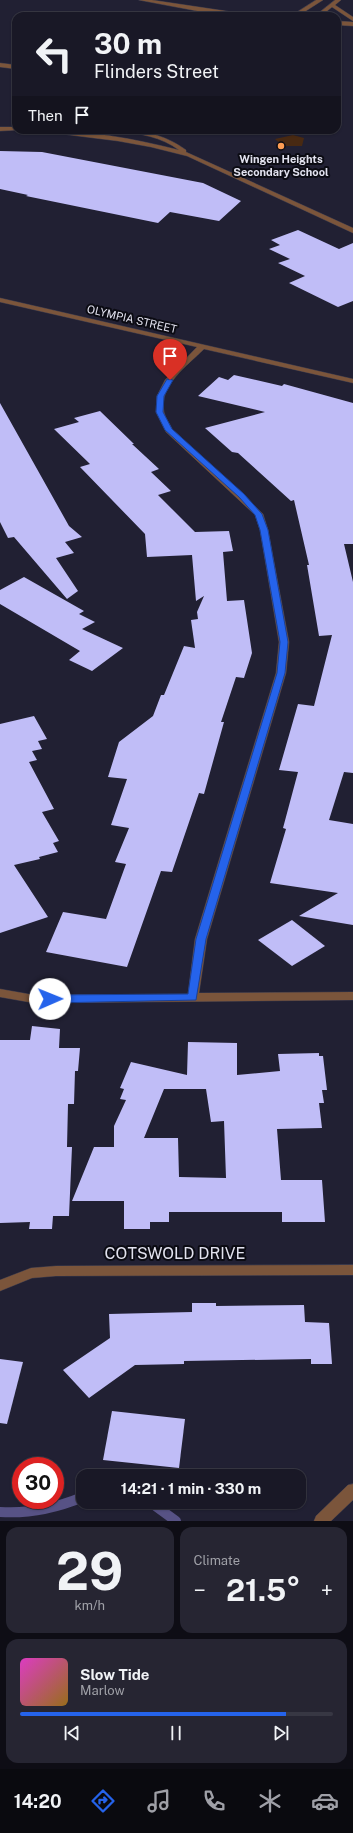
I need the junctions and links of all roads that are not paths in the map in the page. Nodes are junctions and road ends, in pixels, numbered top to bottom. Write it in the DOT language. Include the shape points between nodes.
graph roads {
  1 [pos="142,0"];
  2 [pos="320,0"];
  3 [pos="338,0"];
  4 [pos="332,5"];
  5 [pos="225,12"];
  6 [pos="300,12"];
  7 [pos="323,12"];
  8 [pos="353,19"];
  9 [pos="341,23"];
  10 [pos="353,24"];
  11 [pos="0,65"];
  12 [pos="12,66"];
  13 [pos="0,129"];
  14 [pos="12,129"];
  15 [pos="82,134"];
  16 [pos="126,134"];
  17 [pos="150,134"];
  18 [pos="166,134"];
  19 [pos="162,137"];
  20 [pos="118,138"];
  21 [pos="152,145"];
  22 [pos="189,155"];
  23 [pos="353,230"];
  24 [pos="0,300"];
  25 [pos="203,346"];
  26 [pos="353,381"];
  27 [pos="0,993"];
  28 [pos="353,996"];
  29 [pos="193,998"];
  30 [pos="353,1270"];
  31 [pos="0,1286"];
  32 [pos="353,1490"];
  33 [pos="321,1521"];
  1 -- 5 [label="street"];
  2 -- 6 [label="street"];
  3 -- 4 [label="street"];
  4 -- 7 [label="street"];
  4 -- 8 [label="street"];
  9 -- 10 [label="street"];
  11 -- 12 [label="street"];
  13 -- 14 [label="street"];
  15 -- 20 [label="street"];
  16 -- 20 [label="street"];
  17 -- 19 [label="street"];
  18 -- 19 [label="street"];
  19 -- 21 [label="street"];
  19 -- 22 [label="street"];
  20 -- 21 [label="street"];
  21 -- 22 [label="street"];
  22 -- 23 [label="street"];
  24 -- 25 [label="street, OLYMPIA STREET"];
  25 -- 26 [label="street, OLYMPIA STREET"];
  25 -- 29 [label="street" via="170,380 161,396 160,412 169,430 258,514 264,530 284,642 281,673 201,939"];
  27 -- 29 [label="street" via="34,999"];
  28 -- 29 [label="street"];
  30 -- 31 [label="street, COTSWOLD DRIVE" via="56,1270 31,1274"];
  32 -- 33 [label="street"];
}
